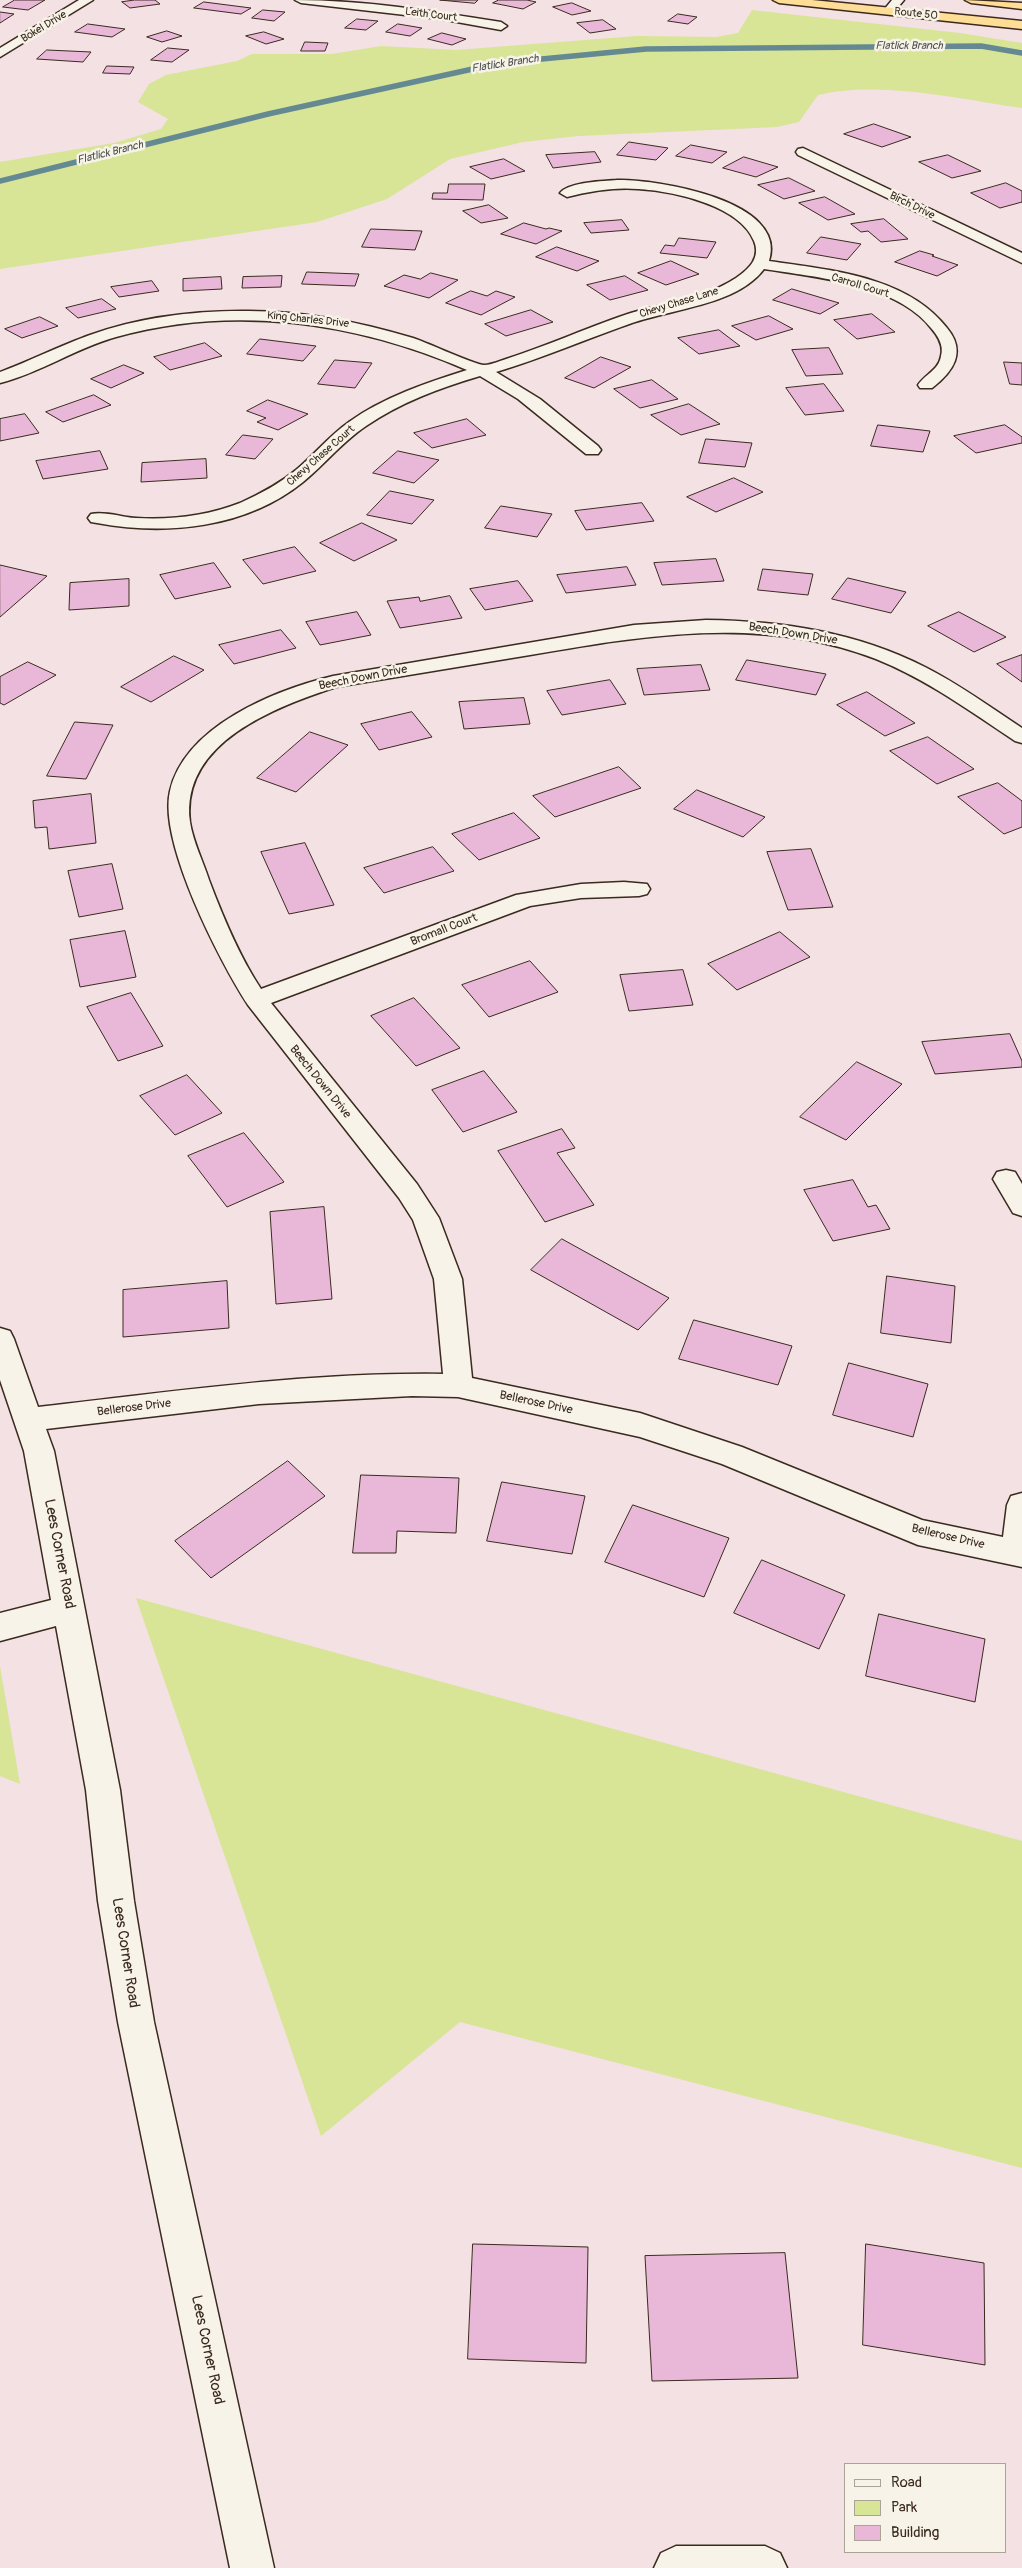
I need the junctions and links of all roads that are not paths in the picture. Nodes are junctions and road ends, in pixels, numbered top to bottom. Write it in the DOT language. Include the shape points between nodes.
graph roads {
  1 [pos="88,0"];
  2 [pos="301,0"];
  3 [pos="779,0"];
  4 [pos="898,0"];
  5 [pos="971,0"];
  6 [pos="1022,6"];
  7 [pos="889,11"];
  8 [pos="1022,25"];
  9 [pos="501,26"];
  10 [pos="0,53"];
  11 [pos="803,152"];
  12 [pos="567,193"];
  13 [pos="1022,259"];
  14 [pos="760,264"];
  15 [pos="481,371"];
  16 [pos="0,378"];
  17 [pos="926,385"];
  18 [pos="592,450"];
  19 [pos="97,518"];
  20 [pos="1022,737"];
  21 [pos="638,889"];
  22 [pos="256,1000"];
  23 [pos="1006,1179"];
  24 [pos="1022,1206"];
  25 [pos="0,1339"];
  26 [pos="458,1386"];
  27 [pos="29,1420"];
  28 [pos="1022,1505"];
  29 [pos="1019,1553"];
  30 [pos="69,1609"];
  31 [pos="0,1626"];
  32 [pos="252,2568"];
  33 [pos="676,2568"];
  34 [pos="766,2568"];
  1 -- 10 [label="street, Bokel Drive"];
  2 -- 9 [label="street, Leith Court"];
  3 -- 7 [label="highway, Route 50"];
  4 -- 7 [label="street"];
  5 -- 6 [label="highway"];
  7 -- 8 [label="highway, Route 50"];
  11 -- 13 [label="street, Birch Drive"];
  12 -- 14 [label="street" via="590,186 626,184 674,190 713,202 736,213 758,231 764,254"];
  14 -- 15 [label="street, Chevy Chase Lane" via="738,282 710,296 635,317 546,351"];
  14 -- 17 [label="street, Carroll Court" via="848,280 918,308 942,329 951,351 949,361 940,374"];
  15 -- 16 [label="street, King Charles Drive" via="418,344 359,326 295,317 232,316 160,323 112,334"];
  15 -- 18 [label="street, King Charles Drive" via="514,389"];
  15 -- 19 [label="street, Chevy Chase Court" via="429,388 374,414 343,435 283,489 240,509 174,524 123,524"];
  20 -- 22 [label="street, Beech Down Drive" via="947,686 878,653 814,635 724,625 634,631 333,682 289,696 248,715 216,739 191,768 180,802 183,837 221,941"];
  21 -- 22 [label="street, Bromall Court" via="562,891 524,900"];
  22 -- 26 [label="street, Beech Down Drive" via="426,1218 448,1279"];
  23 -- 24 [label="street"];
  25 -- 27 [label="street, Lees Corner Road"];
  26 -- 27 [label="street, Bellerose Drive" via="412,1385 259,1393"];
  26 -- 29 [label="street, Bellerose Drive" via="640,1425 732,1454 918,1532"];
  27 -- 30 [label="street, Lees Corner Road" via="40,1451"];
  28 -- 29 [label="street"];
  30 -- 31 [label="street"];
  30 -- 32 [label="street, Lees Corner Road" via="103,1790 116,1901 136,2022"];
  33 -- 34 [label="street"];
}
